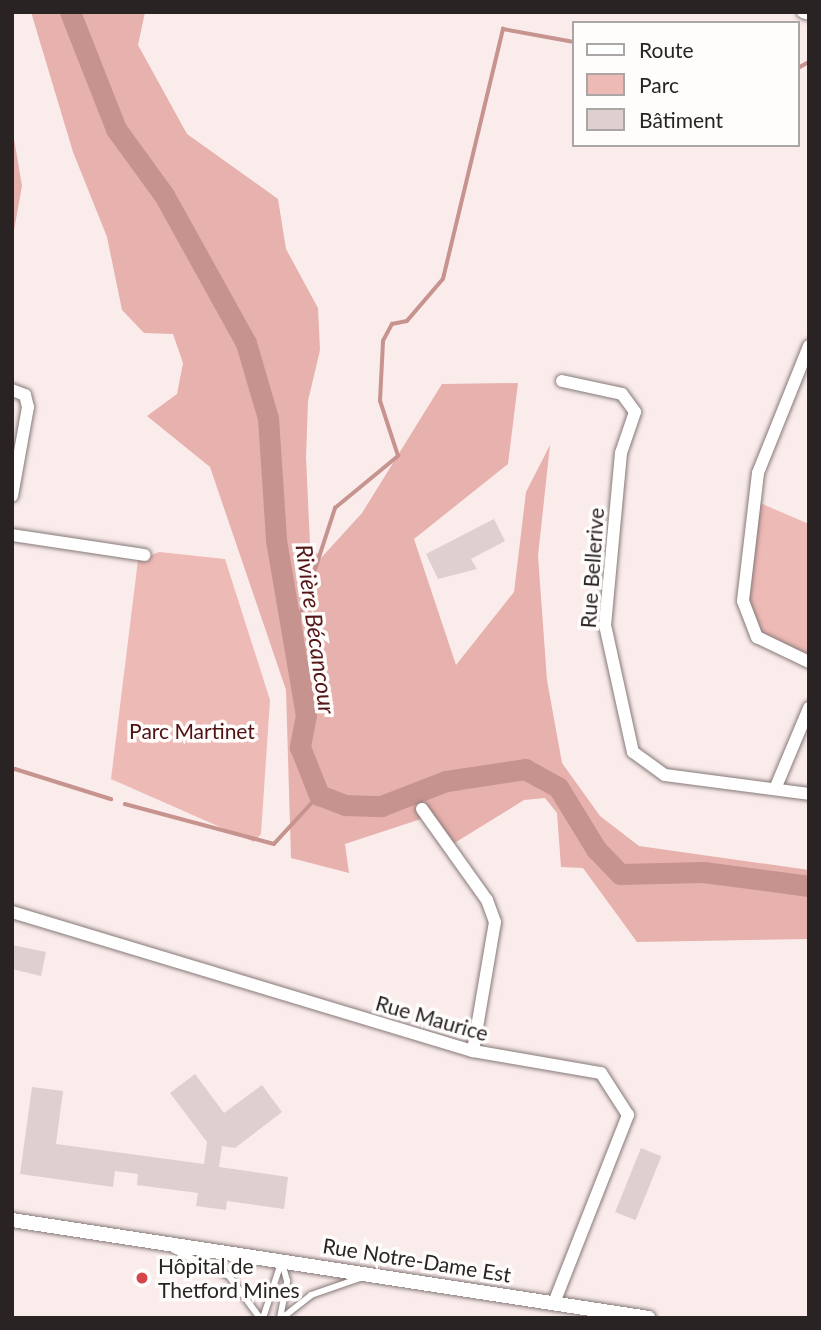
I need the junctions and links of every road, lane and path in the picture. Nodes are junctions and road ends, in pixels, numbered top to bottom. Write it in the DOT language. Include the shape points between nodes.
graph roads {
  1 [pos="803,12"];
  2 [pos="809,14"];
  3 [pos="809,346"];
  4 [pos="562,381"];
  5 [pos="12,390"];
  6 [pos="12,496"];
  7 [pos="12,535"];
  8 [pos="144,555"];
  9 [pos="809,662"];
  10 [pos="809,708"];
  11 [pos="775,789"];
  12 [pos="809,794"];
  13 [pos="422,808"];
  14 [pos="12,912"];
  15 [pos="473,1051"];
  16 [pos="12,1220"];
  17 [pos="166,1245"];
  18 [pos="282,1261"];
  19 [pos="379,1276"];
  20 [pos="554,1303"];
  21 [pos="261,1318"];
  22 [pos="281,1318"];
  23 [pos="649,1318"];
  1 -- 2 [label="street"];
  3 -- 9 [label="street" via="758,473 743,601 757,637"];
  4 -- 11 [label="street, Rue Bellerive" via="622,394 635,412 621,453 605,625 627,741 643,762 665,775"];
  5 -- 6 [label="street" via="25,395"];
  7 -- 8 [label="street"];
  10 -- 11 [label="street"];
  11 -- 12 [label="street, Rue Bellerive"];
  13 -- 15 [label="street" via="487,900 495,922"];
  14 -- 15 [label="street, Rue Maurice"];
  15 -- 20 [label="street, Rue Maurice" via="601,1073 624,1099 625,1131"];
  16 -- 17 [label="street, Rue Notre-Dame Est"];
  17 -- 18 [label="street, Rue Notre-Dame Est"];
  17 -- 21 [label="lane" via="229,1276"];
  18 -- 19 [label="street, Rue Notre-Dame Est"];
  18 -- 21 [label="lane"];
  18 -- 22 [label="lane" via="287,1282"];
  19 -- 20 [label="street, Rue Notre-Dame Est"];
  19 -- 22 [label="lane" via="311,1295"];
  20 -- 23 [label="street, Rue Notre-Dame Est"];
}
